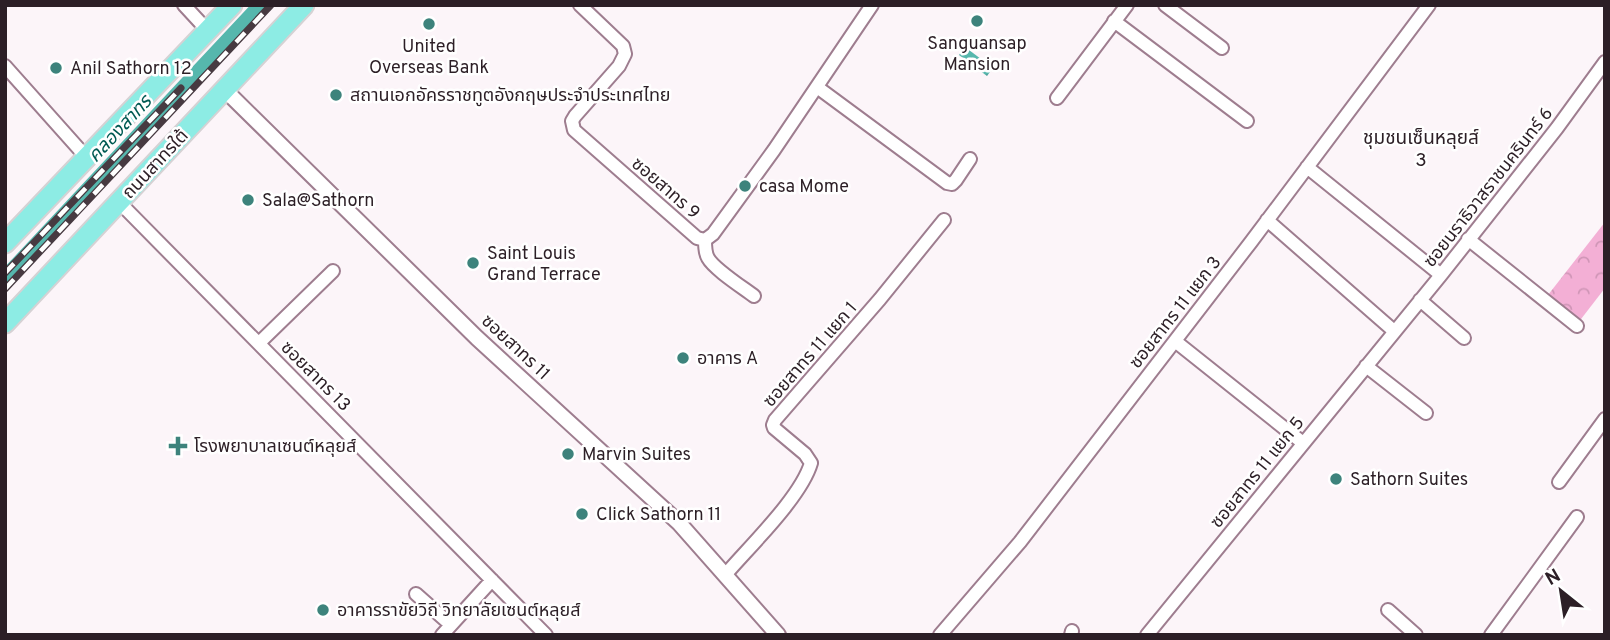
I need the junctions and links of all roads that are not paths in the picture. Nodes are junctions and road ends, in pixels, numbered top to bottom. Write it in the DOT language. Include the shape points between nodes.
graph roads {
  1 [pos="184,5"];
  2 [pos="232,5"];
  3 [pos="304,5"];
  4 [pos="580,5"];
  5 [pos="872,5"];
  6 [pos="1127,5"];
  7 [pos="1165,5"];
  8 [pos="1429,5"];
  9 [pos="1114,21"];
  10 [pos="208,31"];
  11 [pos="1222,48"];
  12 [pos="1605,62"];
  13 [pos="5,66"];
  14 [pos="817,87"];
  15 [pos="225,90"];
  16 [pos="1057,98"];
  17 [pos="1247,121"];
  18 [pos="87,158"];
  19 [pos="970,159"];
  20 [pos="1307,167"];
  21 [pos="119,202"];
  22 [pos="944,220"];
  23 [pos="1267,220"];
  24 [pos="1468,239"];
  25 [pos="705,240"];
  26 [pos="5,243"];
  27 [pos="333,271"];
  28 [pos="1441,275"];
  29 [pos="754,296"];
  30 [pos="1420,300"];
  31 [pos="5,323"];
  32 [pos="1577,326"];
  33 [pos="1394,331"];
  34 [pos="1464,338"];
  35 [pos="1175,341"];
  36 [pos="259,343"];
  37 [pos="1366,366"];
  38 [pos="1426,413"];
  39 [pos="1605,419"];
  40 [pos="1303,443"];
  41 [pos="1559,482"];
  42 [pos="1577,517"];
  43 [pos="726,574"];
  44 [pos="492,580"];
  45 [pos="416,594"];
  46 [pos="1388,610"];
  47 [pos="447,630"];
  48 [pos="546,635"];
  49 [pos="778,635"];
  50 [pos="940,635"];
  51 [pos="1147,635"];
  52 [pos="1416,635"];
  53 [pos="1491,635"];
  1 -- 10 [label="street"];
  2 -- 10 [label="main road"];
  3 -- 15 [label="main road, ถนนสาทรใต้"];
  4 -- 25 [label="street, ซอยสาทร 9" via="623,46 625,54 575,116 574,130 697,238"];
  5 -- 14 [label="street, ซอยสาทร 9"];
  6 -- 9 [label="street"];
  7 -- 11 [label="street"];
  8 -- 20 [label="street, ซอยสาทร 11 แยก 3"];
  9 -- 16 [label="street"];
  9 -- 17 [label="street"];
  10 -- 18 [label="main road"];
  12 -- 24 [label="street, ซอยนราธิวาสราชนครินทร์ 6"];
  13 -- 18 [label="street"];
  14 -- 19 [label="street" via="947,183 956,180"];
  14 -- 25 [label="street, ซอยสาทร 9"];
  15 -- 21 [label="main road, ถนนสาทรใต้"];
  15 -- 43 [label="street, ซอยสาทร 11" via="477,338 680,523"];
  18 -- 26 [label="main road"];
  20 -- 23 [label="street, ซอยสาทร 11 แยก 3"];
  20 -- 28 [label="street"];
  21 -- 31 [label="main road, ถนนสาทรใต้"];
  21 -- 36 [label="street, ซอยสาทร 13"];
  22 -- 43 [label="street, ซอยสาทร 11 แยก 1" via="775,420 774,428 811,463 788,503"];
  23 -- 33 [label="street"];
  23 -- 35 [label="street, ซอยสาทร 11 แยก 3"];
  24 -- 28 [label="street, ซอยนราธิวาสราชนครินทร์ 6"];
  24 -- 32 [label="street"];
  25 -- 29 [label="street" via="708,258 715,266"];
  27 -- 36 [label="street"];
  28 -- 30 [label="street, ซอยนราธิวาสราชนครินทร์ 6"];
  30 -- 33 [label="street, ซอยนราธิวาสราชนครินทร์ 6"];
  30 -- 34 [label="street"];
  33 -- 37 [label="street, ซอยสาทร 11 แยก 5"];
  35 -- 40 [label="street"];
  35 -- 50 [label="street, ซอยสาทร 11 แยก 3" via="1020,542"];
  36 -- 44 [label="street, ซอยสาทร 13"];
  37 -- 38 [label="street"];
  37 -- 40 [label="street, ซอยสาทร 11 แยก 5"];
  39 -- 41 [label="street"];
  40 -- 51 [label="street, ซอยสาทร 11 แยก 5"];
  42 -- 53 [label="street"];
  43 -- 49 [label="street, ซอยสาทร 11"];
  44 -- 47 [label="street"];
  44 -- 48 [label="street, ซอยสาทร 13"];
  45 -- 47 [label="street"];
  46 -- 52 [label="street"];
}
